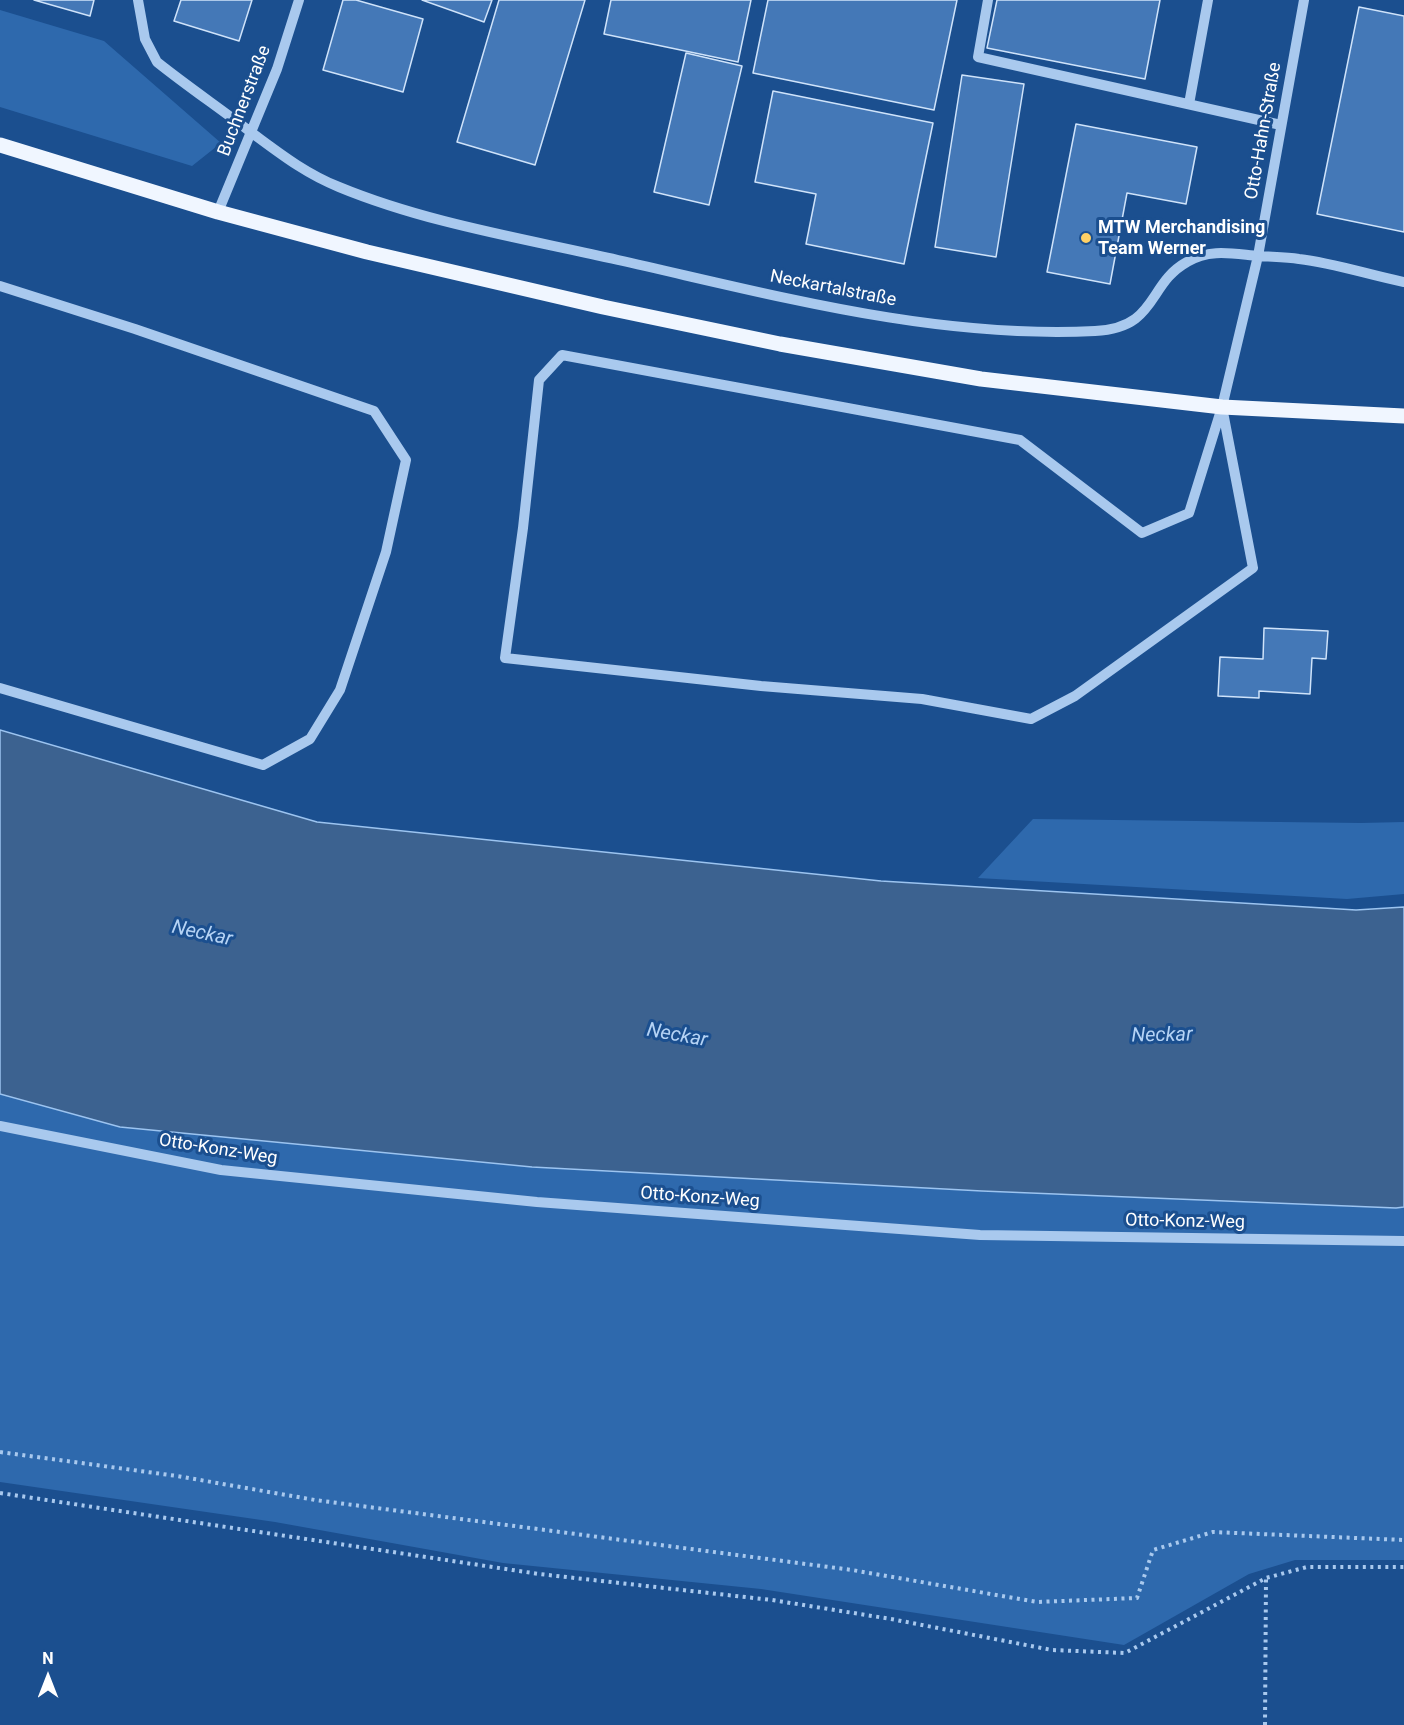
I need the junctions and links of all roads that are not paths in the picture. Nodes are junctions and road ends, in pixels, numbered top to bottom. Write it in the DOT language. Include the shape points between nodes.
graph roads {
  1 [pos="138,0"];
  2 [pos="299,0"];
  3 [pos="988,0"];
  4 [pos="1208,0"];
  5 [pos="1304,0"];
  6 [pos="1189,104"];
  7 [pos="1281,125"];
  8 [pos="251,132"];
  9 [pos="0,145"];
  10 [pos="218,212"];
  11 [pos="1258,256"];
  12 [pos="1404,282"];
  13 [pos="0,286"];
  14 [pos="1222,407"];
  15 [pos="1404,416"];
  16 [pos="0,688"];
  17 [pos="0,1125"];
  18 [pos="1404,1241"];
  1 -- 8 [label="street, Neckartalstraße" via="146,39 157,62"];
  2 -- 8 [label="street, Buchnerstraße"];
  3 -- 6 [label="street" via="978,57"];
  4 -- 6 [label="street"];
  5 -- 7 [label="street, Otto-Hahn-Straße"];
  6 -- 7 [label="street"];
  7 -- 11 [label="street, Otto-Hahn-Straße"];
  8 -- 10 [label="street, Buchnerstraße"];
  8 -- 11 [label="street, Neckartalstraße" via="307,172 392,207 798,300 951,326 1100,331 1129,324 1145,311 1170,275 1198,256 1218,252"];
  9 -- 10 [label="main road"];
  10 -- 14 [label="main road" via="367,252 780,344 981,379"];
  11 -- 12 [label="street, Neckartalstraße" via="1302,259"];
  11 -- 14 [label="street, Otto-Hahn-Straße"];
  13 -- 16 [label="street" via="374,411 406,460 386,552 340,690 310,739 282,755 263,765"];
  14 -- 14 [label="street, Otto-Hahn-Straße" via="1253,568 1075,696 1031,719 922,699 505,658 524,528 539,380 562,355 1020,440 1142,533 1189,513"];
  14 -- 15 [label="main road"];
  17 -- 18 [label="street, Otto-Konz-Weg" via="221,1170 537,1202 980,1235"];
}
